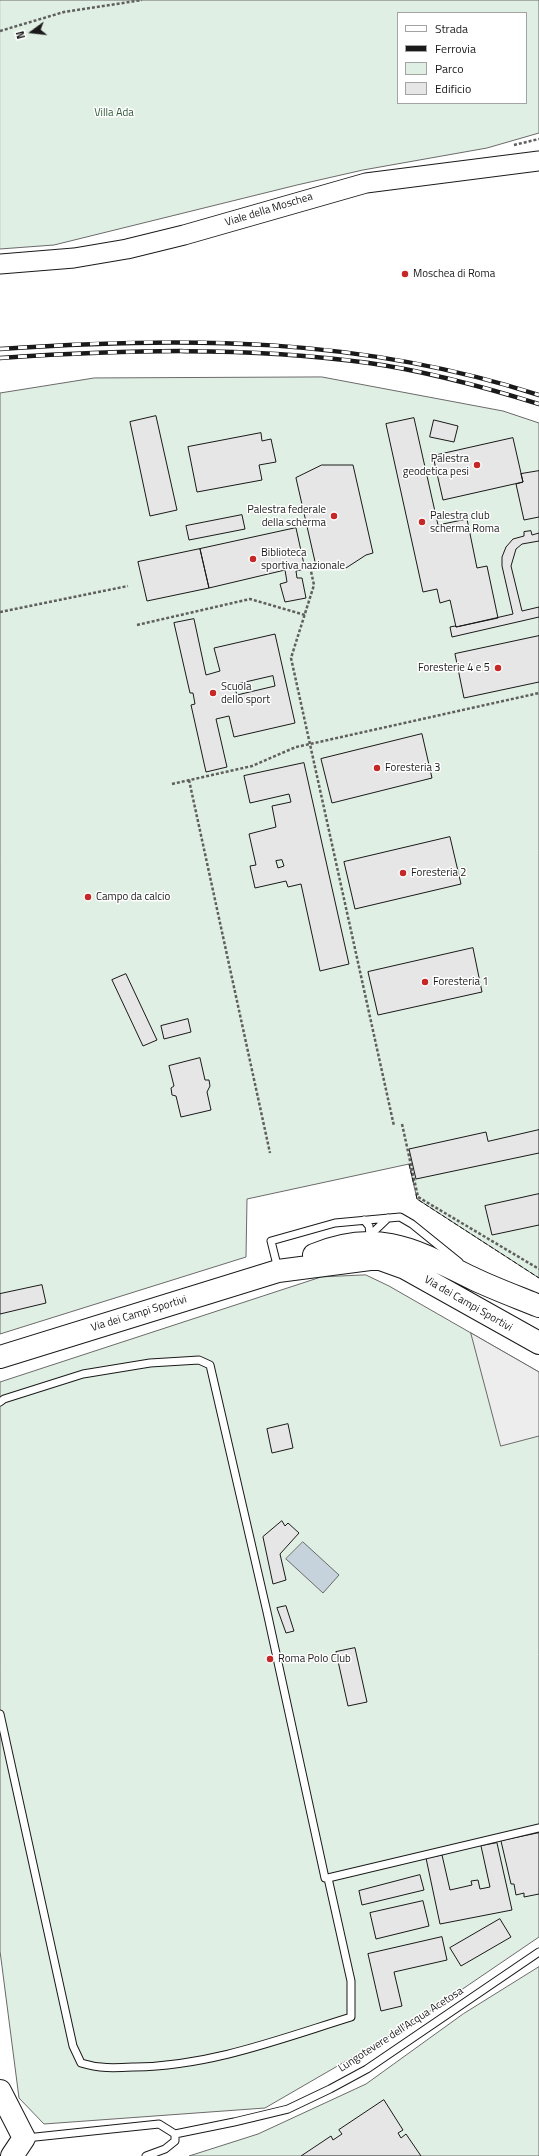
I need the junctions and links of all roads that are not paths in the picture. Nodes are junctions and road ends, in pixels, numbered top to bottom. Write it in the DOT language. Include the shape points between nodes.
graph roads {
  1 [pos="539,161"];
  2 [pos="0,264"];
  3 [pos="388,1218"];
  4 [pos="364,1220"];
  5 [pos="367,1239"];
  6 [pos="345,1261"];
  7 [pos="278,1271"];
  8 [pos="487,1284"];
  9 [pos="539,1306"];
  10 [pos="539,1343"];
  11 [pos="0,1357"];
  12 [pos="0,1402"];
  13 [pos="0,1714"];
  14 [pos="539,1828"];
  15 [pos="328,1878"];
  16 [pos="539,1952"];
  17 [pos="0,2091"];
  18 [pos="175,2134"];
  19 [pos="24,2138"];
  20 [pos="12,2156"];
  21 [pos="146,2156"];
  1 -- 2 [label="street, Viale della Moschea" via="366,183 133,248 80,258"];
  3 -- 4 [label="lane"];
  3 -- 5 [label="lane"];
  3 -- 8 [label="lane" via="400,1217 412,1224"];
  4 -- 5 [label="lane" via="369,1226"];
  4 -- 7 [label="lane" via="335,1223 271,1241"];
  5 -- 6 [label="lane"];
  5 -- 7 [label="main road, Via dei Campi Sportivi" via="329,1249"];
  5 -- 8 [label="main road, Via dei Campi Sportivi" via="402,1246"];
  6 -- 7 [label="main road, Via dei Campi Sportivi"];
  6 -- 10 [label="main road, Via dei Campi Sportivi" via="380,1259 405,1268"];
  7 -- 11 [label="main road, Via dei Campi Sportivi"];
  8 -- 9 [label="main road, Via dei Campi Sportivi"];
  12 -- 15 [label="lane" via="83,1374 150,1363 199,1360 210,1365 325,1878"];
  13 -- 15 [label="lane" via="73,2046 81,2063 97,2068 167,2067 232,2054 351,2017 351,1981"];
  14 -- 15 [label="lane"];
  16 -- 18 [label="lane, Lungotevere dell'Acqua Acetosa" via="366,2069 330,2089 288,2109"];
  17 -- 19 [label="main road"];
  18 -- 19 [label="lane" via="159,2124"];
  18 -- 21 [label="lane" via="175,2140 165,2149"];
  19 -- 20 [label="main road"];
}
